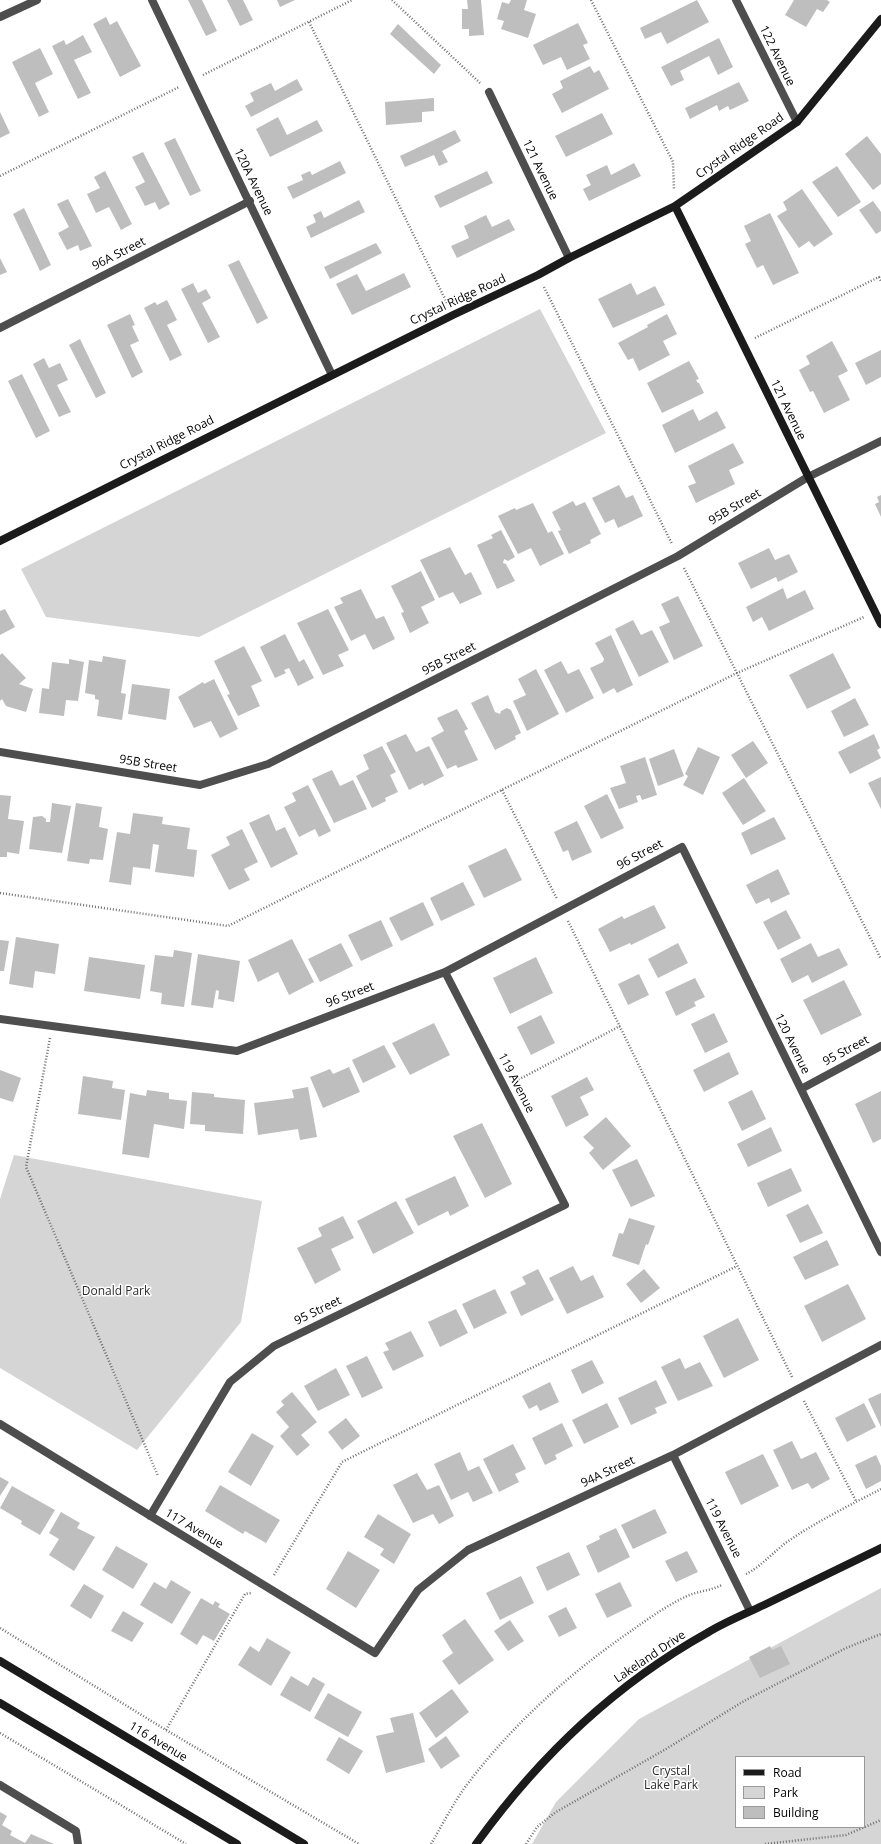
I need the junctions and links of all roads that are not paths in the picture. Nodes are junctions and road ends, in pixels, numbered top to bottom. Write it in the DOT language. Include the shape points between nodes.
graph roads {
  1 [pos="37,0"];
  2 [pos="152,0"];
  3 [pos="736,0"];
  4 [pos="0,18"];
  5 [pos="881,19"];
  6 [pos="490,92"];
  7 [pos="797,122"];
  8 [pos="250,201"];
  9 [pos="675,206"];
  10 [pos="569,258"];
  11 [pos="0,328"];
  12 [pos="332,375"];
  13 [pos="881,441"];
  14 [pos="808,478"];
  15 [pos="0,541"];
  16 [pos="881,624"];
  17 [pos="0,752"];
  18 [pos="682,847"];
  19 [pos="445,972"];
  20 [pos="0,1019"];
  21 [pos="881,1046"];
  22 [pos="801,1089"];
  23 [pos="565,1206"];
  24 [pos="881,1252"];
  25 [pos="881,1346"];
  26 [pos="0,1424"];
  27 [pos="673,1455"];
  28 [pos="150,1516"];
  29 [pos="881,1548"];
  30 [pos="750,1611"];
  31 [pos="375,1653"];
  32 [pos="0,1661"];
  33 [pos="0,1703"];
  34 [pos="0,1785"];
  35 [pos="78,1844"];
  36 [pos="237,1844"];
  37 [pos="304,1844"];
  38 [pos="476,1844"];
  1 -- 4 [label="street"];
  2 -- 8 [label="street, 120A Avenue"];
  3 -- 7 [label="street, 122 Avenue"];
  5 -- 7 [label="street, Crystal Ridge Road"];
  6 -- 10 [label="street, 121 Avenue"];
  7 -- 9 [label="street, Crystal Ridge Road"];
  8 -- 11 [label="street, 96A Street"];
  8 -- 12 [label="street, 120A Avenue"];
  9 -- 10 [label="street, Crystal Ridge Road"];
  9 -- 14 [label="street, 121 Avenue"];
  10 -- 12 [label="street, Crystal Ridge Road"];
  12 -- 15 [label="street, Crystal Ridge Road"];
  13 -- 14 [label="street, 95B Street"];
  14 -- 16 [label="street, 121 Avenue"];
  14 -- 17 [label="street, 95B Street" via="678,556 268,764 200,785"];
  18 -- 19 [label="street, 96 Street"];
  18 -- 22 [label="street, 120 Avenue"];
  19 -- 20 [label="street, 96 Street" via="237,1051"];
  19 -- 23 [label="street, 119 Avenue"];
  21 -- 22 [label="street, 95 Street"];
  22 -- 24 [label="street, 120 Avenue"];
  23 -- 28 [label="street, 95 Street" via="274,1346 230,1382"];
  25 -- 27 [label="street, 94A Street"];
  26 -- 28 [label="street, 117 Avenue"];
  27 -- 30 [label="street, 119 Avenue"];
  27 -- 31 [label="street, 94A Street" via="468,1550 418,1590"];
  28 -- 31 [label="street, 117 Avenue"];
  29 -- 30 [label="street, Lakeland Drive"];
  30 -- 38 [label="street, Lakeland Drive" via="707,1632 638,1677 603,1704 553,1750 496,1816"];
  32 -- 37 [label="street, 116 Avenue"];
  33 -- 36 [label="street"];
  34 -- 35 [label="street" via="76,1831"];
}
